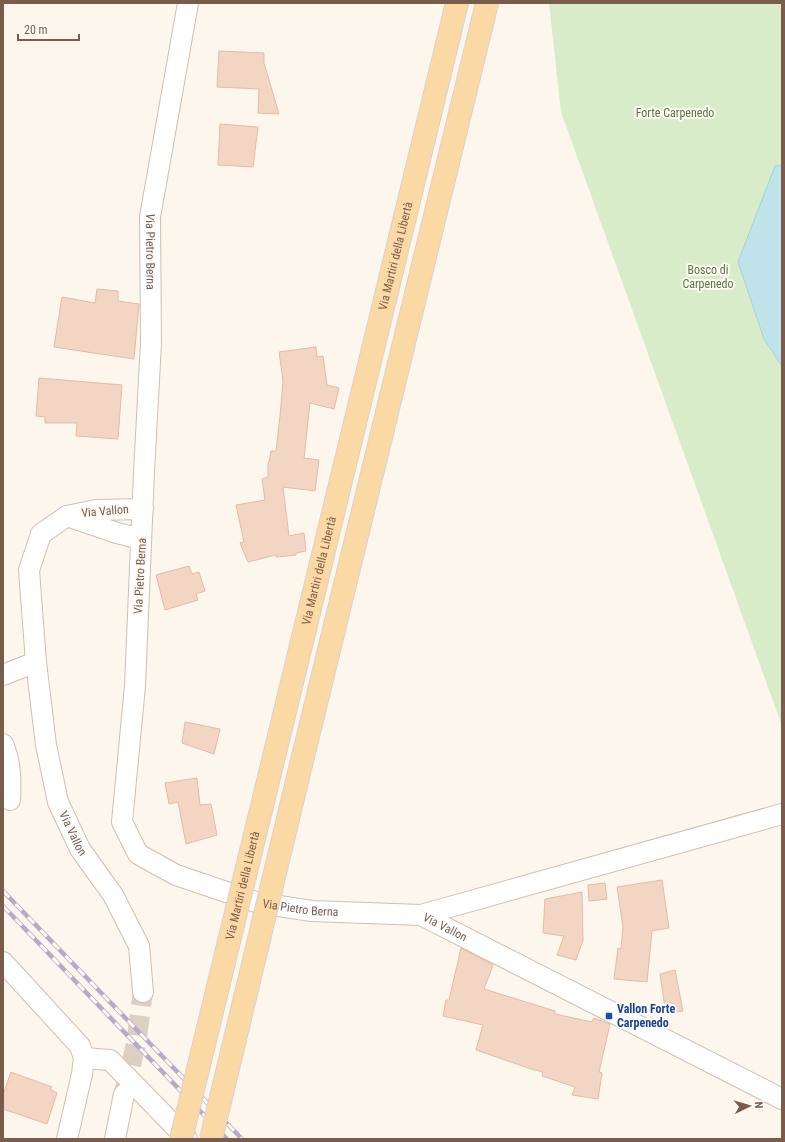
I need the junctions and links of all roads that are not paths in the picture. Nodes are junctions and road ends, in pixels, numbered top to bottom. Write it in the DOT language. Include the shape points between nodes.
graph roads {
  1 [pos="188,3"];
  2 [pos="457,3"];
  3 [pos="487,3"];
  4 [pos="143,509"];
  5 [pos="67,516"];
  6 [pos="142,539"];
  7 [pos="36,662"];
  8 [pos="3,675"];
  9 [pos="3,744"];
  10 [pos="10,800"];
  11 [pos="782,814"];
  12 [pos="421,916"];
  13 [pos="3,962"];
  14 [pos="143,992"];
  15 [pos="84,1058"];
  16 [pos="124,1094"];
  17 [pos="782,1099"];
  18 [pos="67,1139"];
  19 [pos="115,1139"];
  20 [pos="181,1139"];
  21 [pos="187,1139"];
  22 [pos="211,1139"];
  1 -- 4 [label="street, Via Pietro Berna" via="150,217 151,343"];
  2 -- 20 [label="main road, Via Martiri della Libertà, bridge"];
  3 -- 22 [label="main road, bridge"];
  4 -- 5 [label="street, Via Vallon" via="96,510"];
  4 -- 6 [label="street, Via Pietro Berna"];
  5 -- 6 [label="street, Via Vallon" via="117,534"];
  5 -- 7 [label="street, Via Vallon" via="41,534 29,570"];
  6 -- 12 [label="street, Via Pietro Berna" via="135,686 122,822 138,854 176,875 259,903 312,910"];
  7 -- 8 [label="street"];
  7 -- 14 [label="street, Via Vallon" via="46,745 58,802 80,849 113,895 139,946"];
  9 -- 10 [label="street" via="8,754"];
  11 -- 12 [label="street, Via Vallon"];
  12 -- 17 [label="street, Via Vallon"];
  13 -- 15 [label="street" via="80,1046"];
  15 -- 18 [label="street"];
  15 -- 21 [label="street" via="110,1060"];
  16 -- 19 [label="street"];
}
